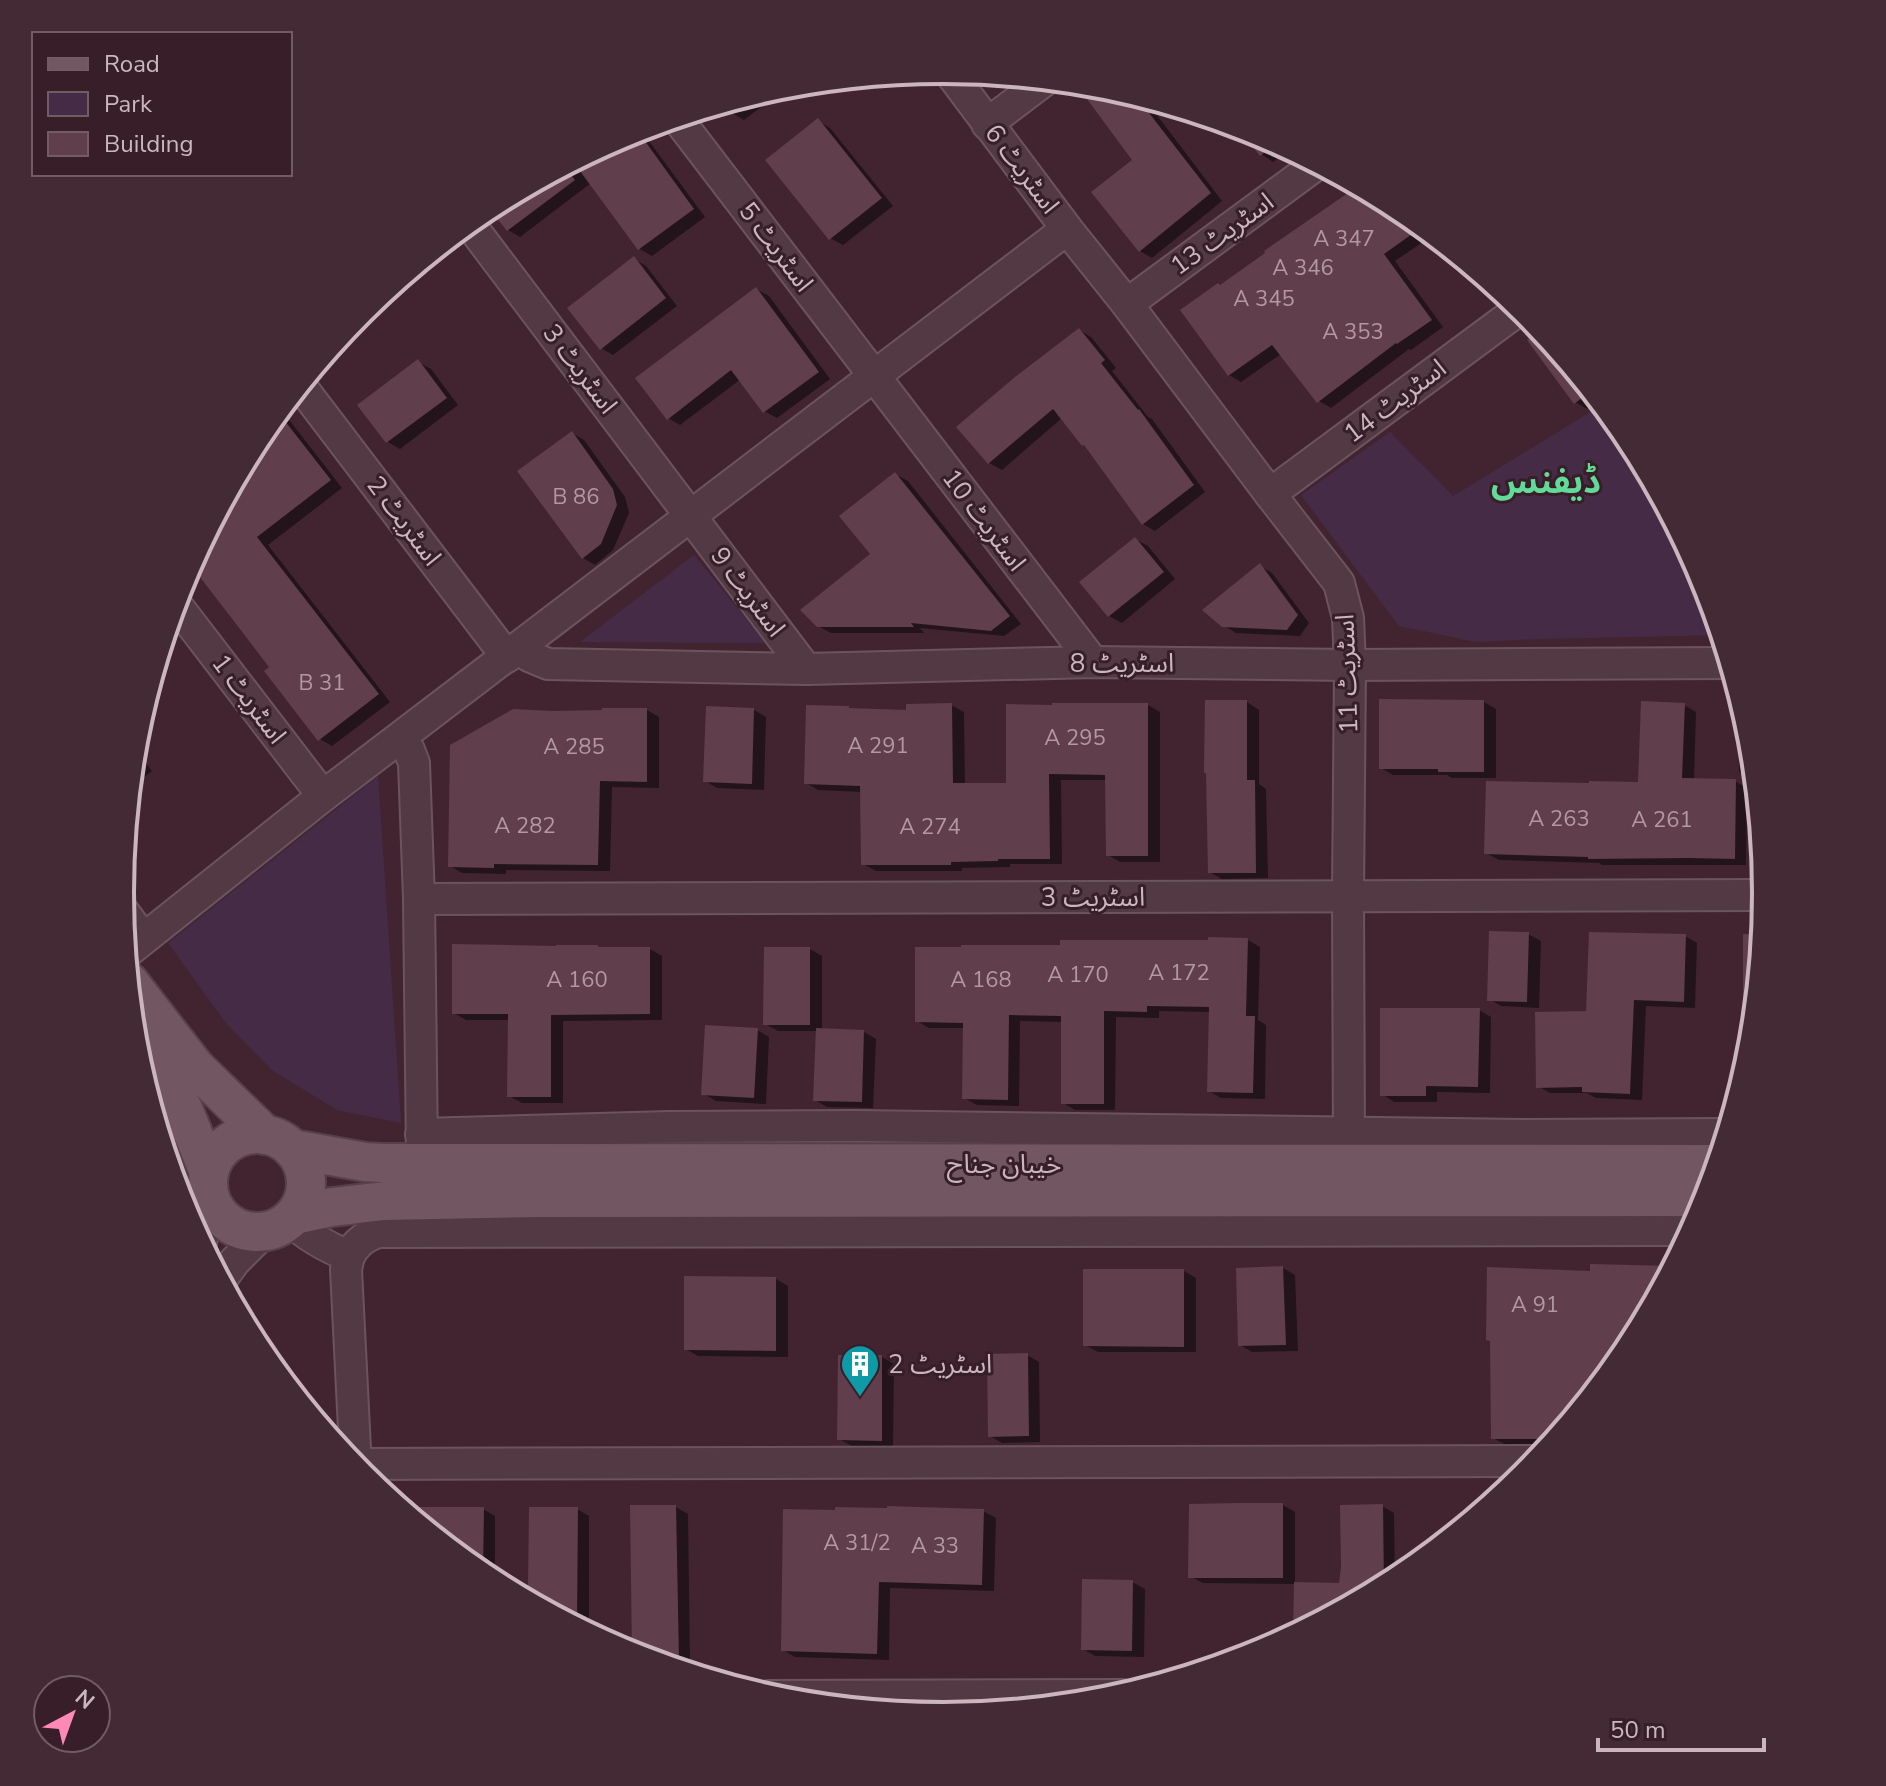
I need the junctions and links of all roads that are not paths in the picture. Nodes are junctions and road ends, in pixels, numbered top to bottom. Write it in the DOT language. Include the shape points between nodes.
graph roads {
  1 [pos="959,85"];
  2 [pos="1033,89"];
  3 [pos="987,124"];
  4 [pos="684,127"];
  5 [pos="1308,171"];
  6 [pos="1067,229"];
  7 [pos="476,233"];
  8 [pos="1127,304"];
  9 [pos="1510,316"];
  10 [pos="875,377"];
  11 [pos="307,394"];
  12 [pos="1270,494"];
  13 [pos="691,515"];
  14 [pos="184,615"];
  15 [pos="514,652"];
  16 [pos="1093,662"];
  17 [pos="1718,663"];
  18 [pos="1350,665"];
  19 [pos="806,669"];
  20 [pos="401,739"];
  21 [pos="323,796"];
  22 [pos="1752,895"];
  23 [pos="1348,896"];
  24 [pos="419,899"];
  25 [pos="136,944"];
  26 [pos="141,997"];
  27 [pos="154,1067"];
  28 [pos="1715,1134"];
  29 [pos="279,1142"];
  30 [pos="1349,1148"];
  31 [pos="422,1149"];
  32 [pos="1705,1163"];
  33 [pos="202,1192"];
  34 [pos="1692,1197"];
  35 [pos="202,1216"];
  36 [pos="283,1222"];
  37 [pos="1678,1230"];
  38 [pos="349,1256"];
  39 [pos="228,1271"];
  40 [pos="355,1448"];
  41 [pos="1519,1461"];
  42 [pos="372,1466"];
  43 [pos="1047,1695"];
  44 [pos="845,1696"];
  1 -- 3 [label="street, اسٹریٹ 6"];
  2 -- 3 [label="street"];
  3 -- 6 [label="street, اسٹریٹ 6"];
  4 -- 10 [label="street, اسٹریٹ 5"];
  5 -- 8 [label="street, اسٹریٹ 13"];
  6 -- 8 [label="street, اسٹریٹ 11"];
  6 -- 10 [label="street"];
  7 -- 13 [label="street, اسٹریٹ 3"];
  8 -- 12 [label="street, اسٹریٹ 11"];
  9 -- 12 [label="street, اسٹریٹ 14"];
  10 -- 13 [label="street"];
  10 -- 16 [label="street, اسٹریٹ 10"];
  11 -- 15 [label="street, اسٹریٹ 2"];
  12 -- 18 [label="street, اسٹریٹ 11" via="1339,583 1348,618"];
  13 -- 15 [label="street"];
  13 -- 19 [label="street, اسٹریٹ 9"];
  14 -- 21 [label="street, اسٹریٹ 1"];
  15 -- 19 [label="street, اسٹریٹ 8" via="548,664"];
  15 -- 20 [label="street"];
  16 -- 18 [label="street, اسٹریٹ 8"];
  16 -- 19 [label="street, اسٹریٹ 8"];
  17 -- 18 [label="street, اسٹریٹ 8"];
  18 -- 23 [label="street, اسٹریٹ 11"];
  20 -- 21 [label="street"];
  20 -- 24 [label="street" via="414,763"];
  21 -- 25 [label="street"];
  22 -- 23 [label="street, اسٹریٹ 3"];
  23 -- 24 [label="street, اسٹریٹ 3"];
  23 -- 30 [label="street, اسٹریٹ 11"];
  24 -- 31 [label="street"];
  26 -- 29 [label="main road" via="195,1067"];
  27 -- 33 [label="main road" via="183,1109"];
  28 -- 30 [label="street" via="1522,1135"];
  29 -- 31 [label="main road, خیبان جناح" via="365,1162"];
  29 -- 33 [label="main road" via="253,1134 230,1142 213,1160"];
  29 -- 36 [label="main road" via="300,1159 306,1182 305,1194"];
  30 -- 31 [label="main road, خیبان جناح"];
  30 -- 32 [label="main road, خیبان جناح"];
  33 -- 35 [label="street"];
  33 -- 36 [label="main road" via="238,1229 251,1232"];
  34 -- 36 [label="main road, خیبان جناح" via="538,1198 384,1201 332,1207"];
  36 -- 38 [label="street"];
  36 -- 39 [label="street"];
  37 -- 38 [label="street" via="378,1232 355,1244"];
  38 -- 40 [label="street"];
  41 -- 42 [label="street"];
  43 -- 44 [label="street"];
}
